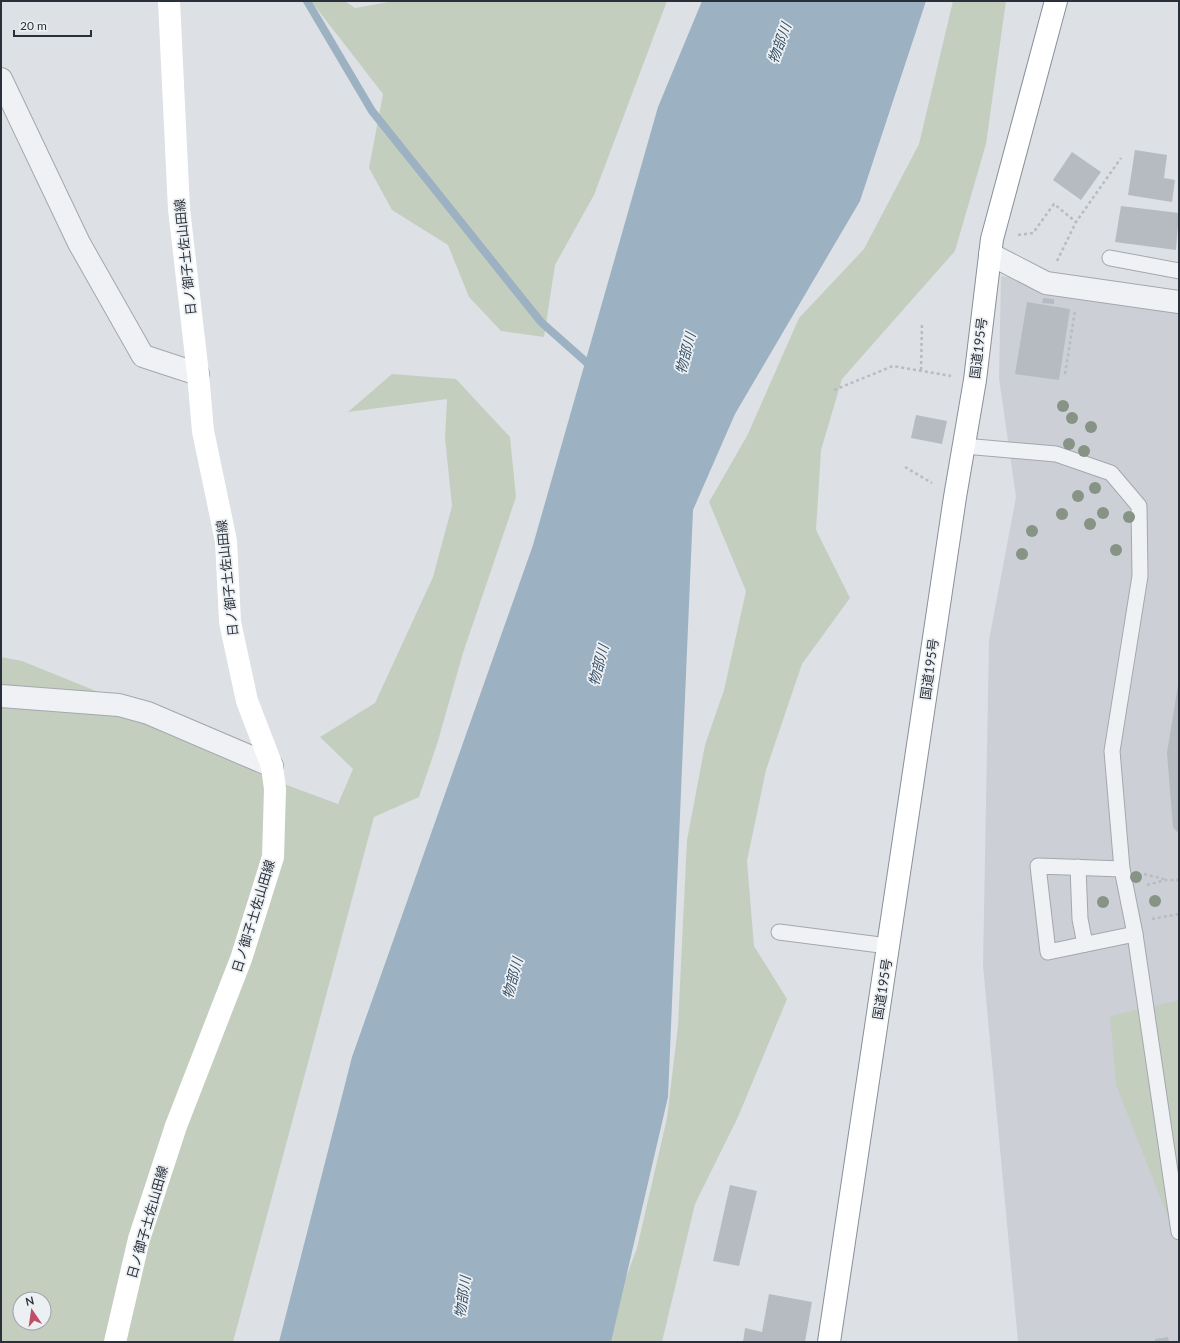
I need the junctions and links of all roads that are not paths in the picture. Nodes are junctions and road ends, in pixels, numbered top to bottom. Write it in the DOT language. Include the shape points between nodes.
graph roads {
  1 [pos="169,1"];
  2 [pos="1056,1"];
  3 [pos="1,78"];
  4 [pos="991,246"];
  5 [pos="1110,258"];
  6 [pos="1179,271"];
  7 [pos="1179,302"];
  8 [pos="198,374"];
  9 [pos="964,446"];
  10 [pos="1,696"];
  11 [pos="272,766"];
  12 [pos="1078,867"];
  13 [pos="1122,869"];
  14 [pos="779,932"];
  15 [pos="1135,934"];
  16 [pos="1085,944"];
  17 [pos="888,946"];
  18 [pos="1179,1232"];
  19 [pos="115,1342"];
  20 [pos="829,1342"];
  1 -- 8 [label="main road, 日ノ御子土佐山田線" via="179,209"];
  2 -- 4 [label="main road, 国道195号"];
  3 -- 8 [label="street" via="79,243 143,356"];
  4 -- 7 [label="street" via="1046,283"];
  4 -- 9 [label="main road, 国道195号" via="975,380"];
  5 -- 6 [label="lane"];
  8 -- 11 [label="main road, 日ノ御子土佐山田線" via="203,432 226,541 230,622 247,701"];
  9 -- 13 [label="lane" via="1063,456 1111,473 1139,506 1140,576 1112,751"];
  9 -- 17 [label="main road, 国道195号"];
  10 -- 11 [label="street" via="119,705 148,713"];
  11 -- 19 [label="main road, 日ノ御子土佐山田線" via="275,789 273,858 241,959 176,1126 142,1231"];
  12 -- 13 [label="lane"];
  12 -- 16 [label="lane" via="1080,919"];
  12 -- 16 [label="lane" via="1038,866 1048,952"];
  13 -- 15 [label="lane"];
  14 -- 17 [label="lane"];
  15 -- 16 [label="lane"];
  15 -- 18 [label="lane"];
  17 -- 20 [label="main road, 国道195号"];
}
